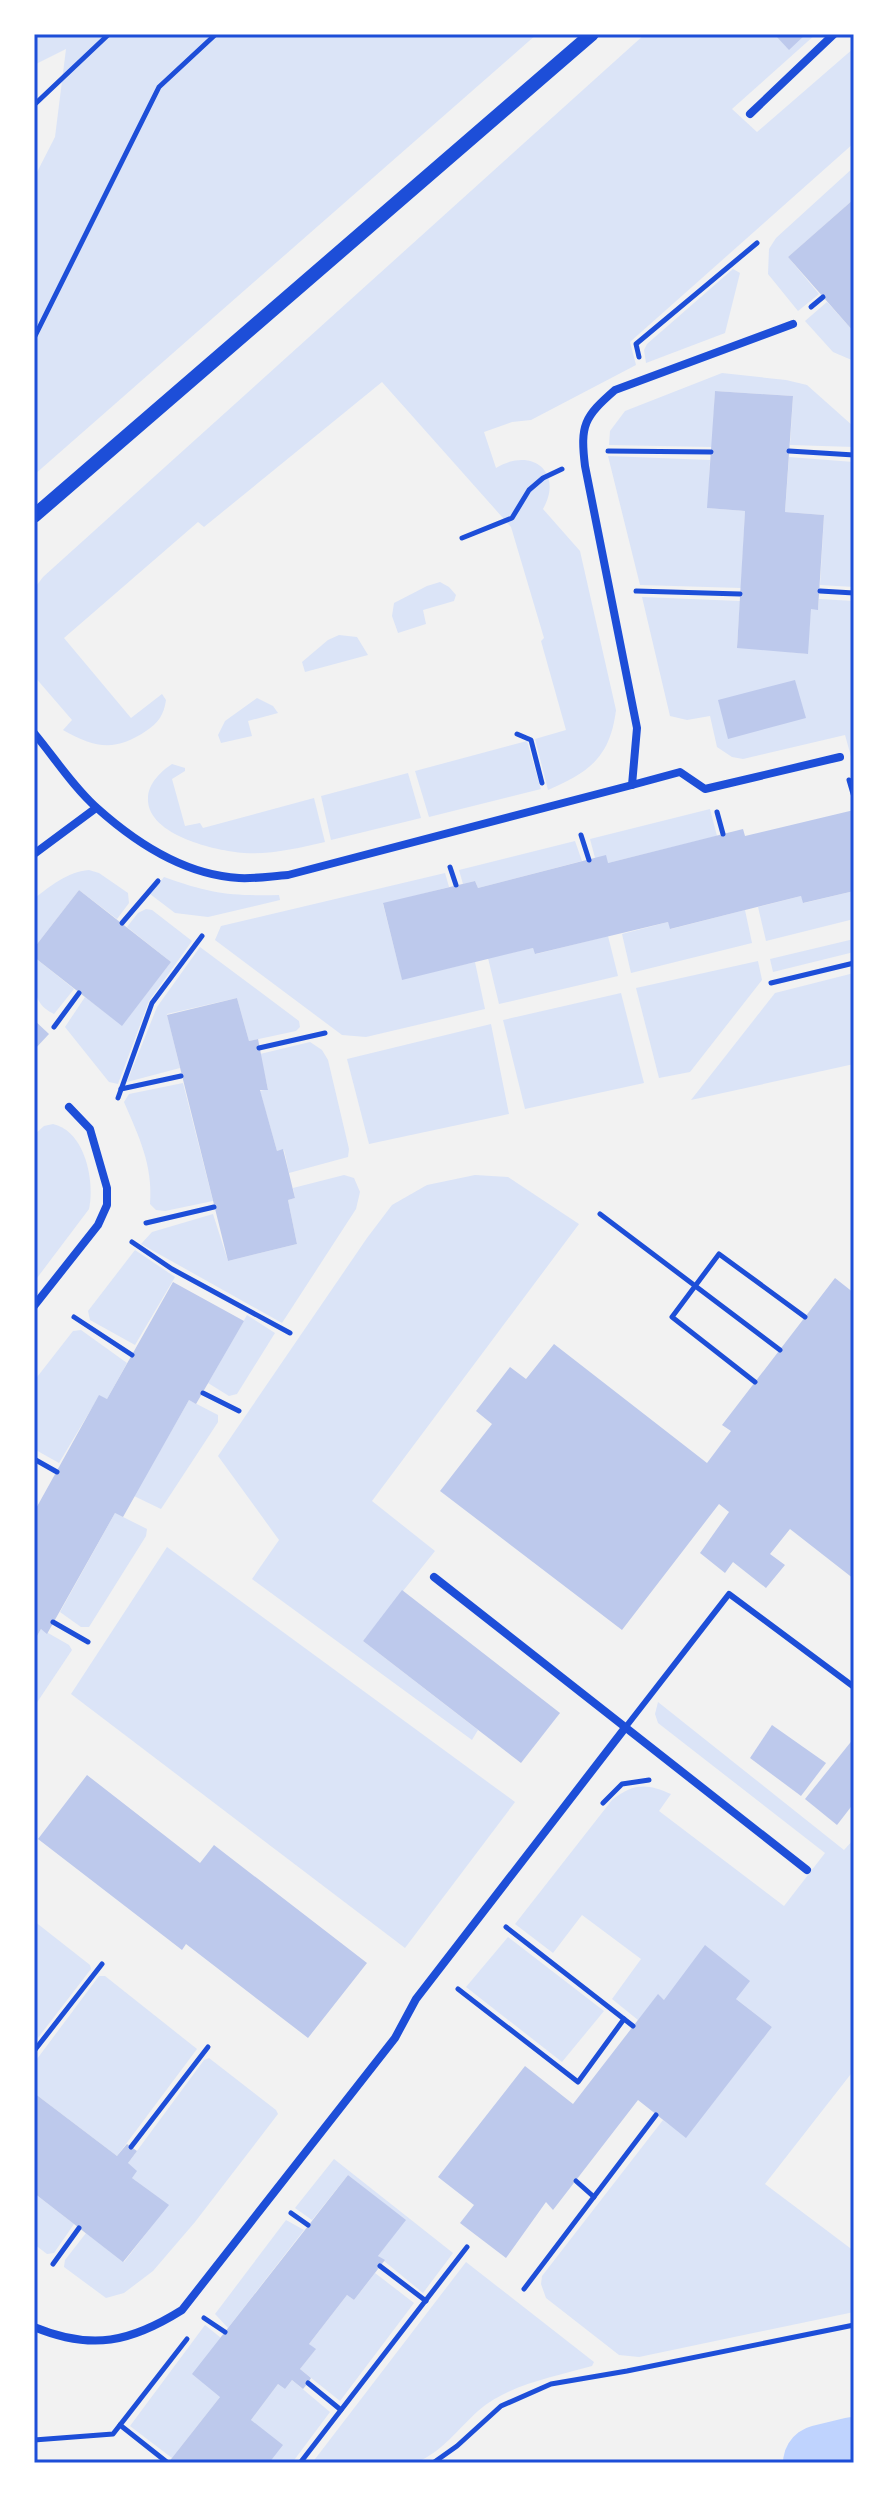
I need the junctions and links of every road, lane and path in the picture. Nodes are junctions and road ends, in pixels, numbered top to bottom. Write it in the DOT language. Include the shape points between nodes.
graph roads {
  1 [pos="109,34"];
  2 [pos="216,34"];
  3 [pos="592,34"];
  4 [pos="834,34"];
  5 [pos="34,105"];
  6 [pos="750,114"];
  7 [pos="757,243"];
  8 [pos="793,324"];
  9 [pos="34,338"];
  10 [pos="644,380"];
  11 [pos="789,451"];
  12 [pos="711,452"];
  13 [pos="854,455"];
  14 [pos="584,458"];
  15 [pos="34,516"];
  16 [pos="462,538"];
  17 [pos="636,591"];
  18 [pos="820,591"];
  19 [pos="854,593"];
  20 [pos="740,594"];
  21 [pos="34,733"];
  22 [pos="517,734"];
  23 [pos="840,757"];
  24 [pos="632,785"];
  25 [pos="715,803"];
  26 [pos="547,805"];
  27 [pos="96,808"];
  28 [pos="723,834"];
  29 [pos="581,835"];
  30 [pos="34,854"];
  31 [pos="589,860"];
  32 [pos="173,861"];
  33 [pos="450,867"];
  34 [pos="456,885"];
  35 [pos="122,923"];
  36 [pos="202,936"];
  37 [pos="854,963"];
  38 [pos="771,983"];
  39 [pos="79,993"];
  40 [pos="54,1027"];
  41 [pos="325,1033"];
  42 [pos="259,1048"];
  43 [pos="181,1076"];
  44 [pos="121,1089"];
  45 [pos="118,1098"];
  46 [pos="69,1107"];
  47 [pos="214,1207"];
  48 [pos="600,1214"];
  49 [pos="146,1223"];
  50 [pos="132,1242"];
  51 [pos="695,1286"];
  52 [pos="34,1306"];
  53 [pos="74,1317"];
  54 [pos="805,1317"];
  55 [pos="290,1333"];
  56 [pos="780,1350"];
  57 [pos="132,1355"];
  58 [pos="755,1382"];
  59 [pos="203,1393"];
  60 [pos="239,1411"];
  61 [pos="34,1459"];
  62 [pos="57,1472"];
  63 [pos="434,1577"];
  64 [pos="53,1622"];
  65 [pos="88,1642"];
  66 [pos="854,1687"];
  67 [pos="625,1728"];
  68 [pos="807,1870"];
  69 [pos="506,1927"];
  70 [pos="102,1964"];
  71 [pos="458,1989"];
  72 [pos="624,2019"];
  73 [pos="633,2026"];
  74 [pos="208,2047"];
  75 [pos="34,2051"];
  76 [pos="656,2115"];
  77 [pos="131,2147"];
  78 [pos="576,2181"];
  79 [pos="594,2197"];
  80 [pos="287,2210"];
  81 [pos="308,2225"];
  82 [pos="79,2228"];
  83 [pos="467,2247"];
  84 [pos="53,2264"];
  85 [pos="380,2266"];
  86 [pos="524,2289"];
  87 [pos="426,2301"];
  88 [pos="203,2318"];
  89 [pos="854,2325"];
  90 [pos="34,2327"];
  91 [pos="225,2332"];
  92 [pos="308,2383"];
  93 [pos="341,2410"];
  94 [pos="120,2425"];
  95 [pos="168,2463"];
  96 [pos="300,2463"];
  97 [pos="433,2463"];
  1 -- 5 [label="path"];
  2 -- 9 [label="path" via="159,87"];
  3 -- 15 [label="street"];
  4 -- 6 [label="street"];
  7 -- 10 [label="path" via="636,344"];
  8 -- 10 [label="street"];
  10 -- 14 [label="street" via="615,390 594,409 582,432"];
  11 -- 13 [label="path"];
  12 -- 14 [label="path" via="604,451"];
  14 -- 16 [label="path" via="543,478 512,518"];
  14 -- 24 [label="street" via="637,728"];
  17 -- 20 [label="path"];
  18 -- 19 [label="path"];
  21 -- 27 [label="street"];
  22 -- 26 [label="path" via="531,740"];
  23 -- 24 [label="street" via="705,789 680,772"];
  24 -- 26 [label="street"];
  25 -- 28 [label="path"];
  26 -- 32 [label="street" via="288,875 239,878"];
  27 -- 30 [label="street"];
  27 -- 32 [label="street"];
  29 -- 31 [label="path"];
  32 -- 35 [label="path"];
  33 -- 34 [label="path"];
  36 -- 44 [label="path" via="152,1003"];
  37 -- 38 [label="path"];
  39 -- 40 [label="path"];
  41 -- 42 [label="path"];
  43 -- 44 [label="path"];
  44 -- 45 [label="path"];
  46 -- 52 [label="street" via="90,1129 107,1205 98,1225"];
  47 -- 49 [label="path"];
  48 -- 51 [label="path"];
  50 -- 55 [label="path"];
  51 -- 54 [label="path" via="719,1254"];
  51 -- 56 [label="path"];
  51 -- 58 [label="path" via="672,1317"];
  53 -- 57 [label="path"];
  59 -- 60 [label="path"];
  61 -- 62 [label="path"];
  63 -- 67 [label="street"];
  64 -- 65 [label="path"];
  66 -- 67 [label="lane" via="729,1594"];
  67 -- 68 [label="street"];
  67 -- 90 [label="street" via="416,1999 395,2038 182,2310 152,2329 114,2341 59,2337"];
  69 -- 72 [label="path"];
  70 -- 75 [label="path"];
  71 -- 72 [label="path" via="578,2082"];
  72 -- 73 [label="path"];
  74 -- 77 [label="path"];
  76 -- 79 [label="path"];
  78 -- 79 [label="path"];
  79 -- 86 [label="path"];
  80 -- 81 [label="path"];
  82 -- 84 [label="path"];
  83 -- 87 [label="path"];
  85 -- 87 [label="path"];
  87 -- 93 [label="path"];
  88 -- 91 [label="path"];
  89 -- 97 [label="path" via="551,2384 501,2406"];
  92 -- 93 [label="path"];
  93 -- 96 [label="path"];
  94 -- 95 [label="path"];
}
